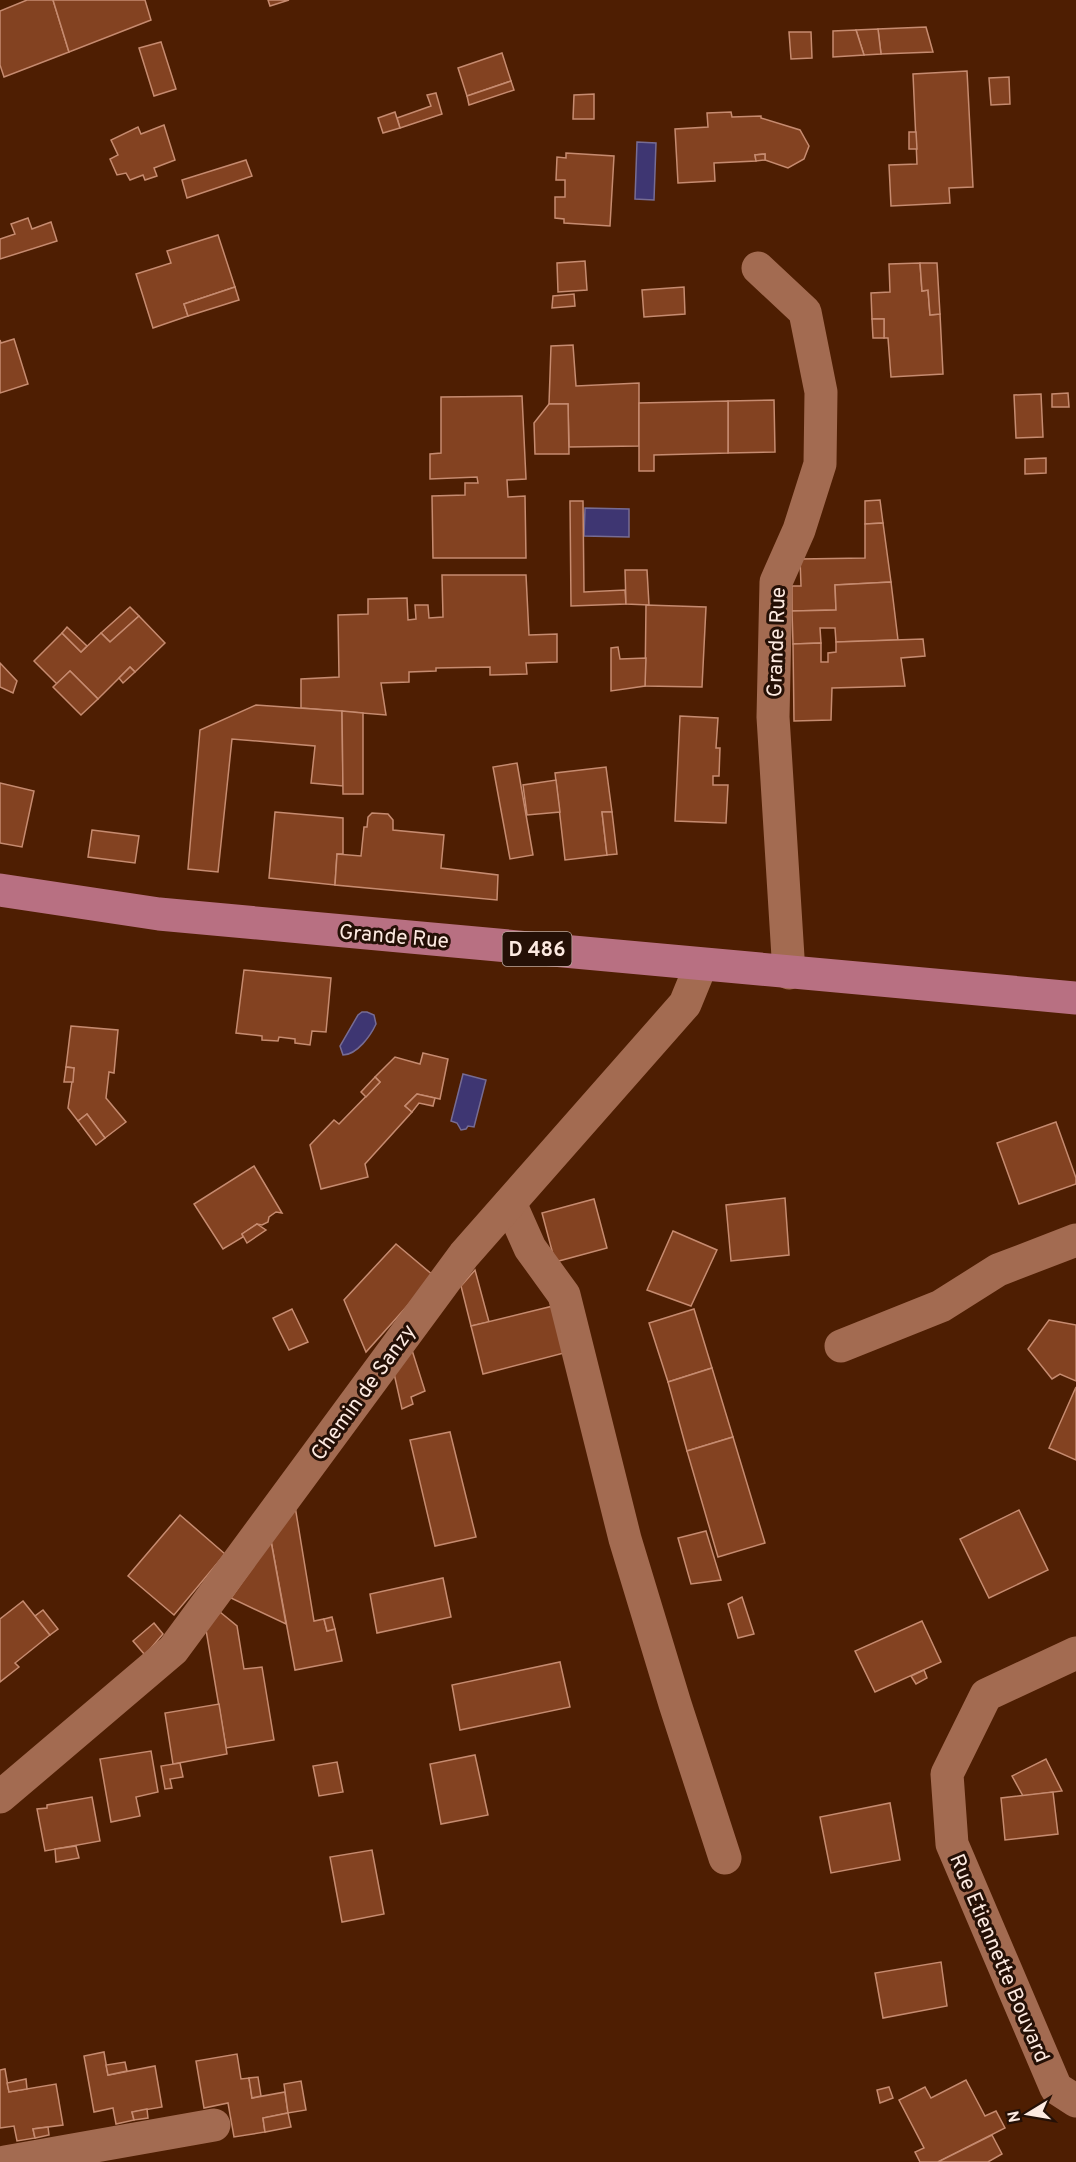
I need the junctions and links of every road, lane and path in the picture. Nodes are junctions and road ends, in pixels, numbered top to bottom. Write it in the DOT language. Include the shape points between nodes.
graph roads {
  1 [pos="758,268"];
  2 [pos="0,890"];
  3 [pos="701,965"];
  4 [pos="789,973"];
  5 [pos="1076,998"];
  6 [pos="510,1203"];
  7 [pos="1076,1240"];
  8 [pos="841,1346"];
  9 [pos="1076,1653"];
  10 [pos="0,1797"];
  11 [pos="725,1858"];
  12 [pos="1076,2101"];
  13 [pos="213,2125"];
  14 [pos="5,2162"];
  1 -- 4 [label="street, Grande Rue" via="805,312 821,392 820,464 800,530 776,582 773,717"];
  2 -- 3 [label="main road, Grande Rue / D 486" via="159,914"];
  3 -- 4 [label="main road, Grande Rue / D 486"];
  3 -- 6 [label="street, Chemin de Sanzy" via="685,1004"];
  4 -- 5 [label="main road, Grande Rue / D 486"];
  6 -- 10 [label="street, Chemin de Sanzy" via="464,1256 173,1650"];
  6 -- 11 [label="street" via="530,1248 564,1295 625,1539"];
  7 -- 8 [label="street" via="998,1270 941,1306"];
  9 -- 12 [label="street, Rue Etiennette Bouvard" via="986,1695 947,1774 952,1844 1056,2088"];
  13 -- 14 [label="street"];
}
